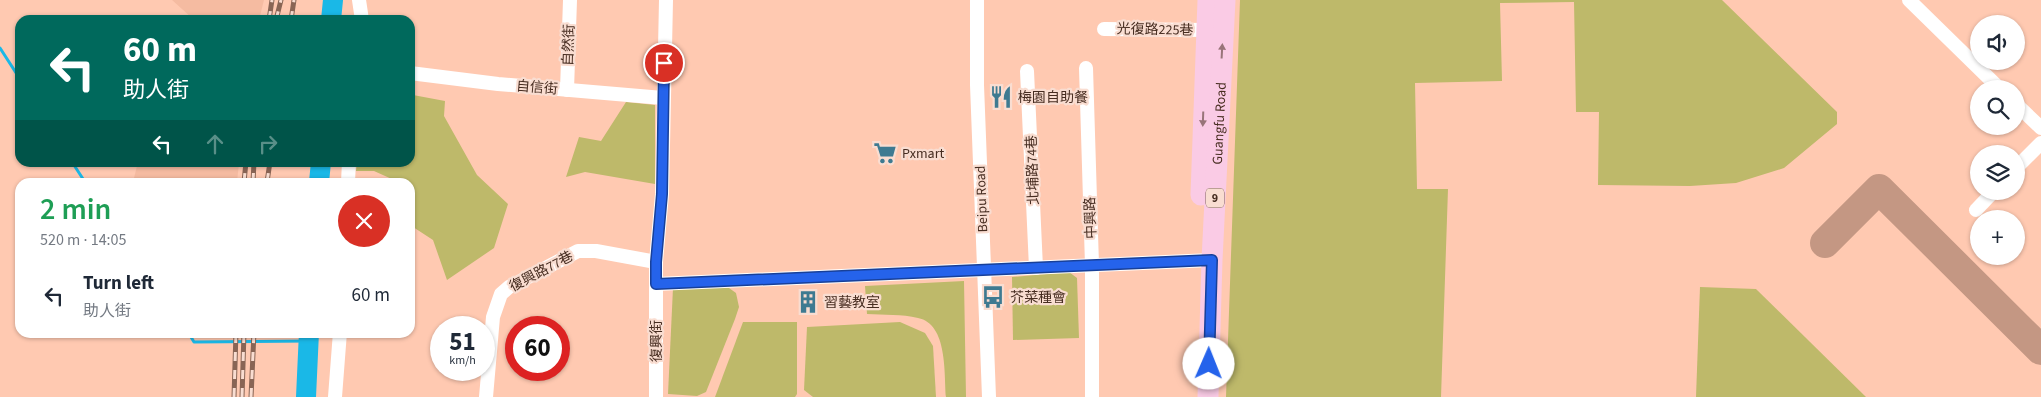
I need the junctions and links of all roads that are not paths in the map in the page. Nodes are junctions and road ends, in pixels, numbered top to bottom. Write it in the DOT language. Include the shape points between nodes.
graph roads {
  1 [pos="359,0"];
  2 [pos="570,0"];
  3 [pos="666,0"];
  4 [pos="977,0"];
  5 [pos="1208,0"];
  6 [pos="1225,0"];
  7 [pos="1909,0"];
  8 [pos="361,15"];
  9 [pos="1104,28"];
  10 [pos="1206,30"];
  11 [pos="1086,68"];
  12 [pos="1027,71"];
  13 [pos="415,74"];
  14 [pos="1991,80"];
  15 [pos="567,90"];
  16 [pos="664,98"];
  17 [pos="2025,113"];
  18 [pos="2041,128"];
  19 [pos="2041,143"];
  20 [pos="2025,159"];
  21 [pos="1985,200"];
  22 [pos="1976,210"];
  23 [pos="1205,260"];
  24 [pos="656,262"];
  25 [pos="1092,265"];
  26 [pos="1036,268"];
  27 [pos="984,270"];
  28 [pos="656,284"];
  29 [pos="340,338"];
  30 [pos="335,397"];
  31 [pos="486,397"];
  32 [pos="656,397"];
  33 [pos="988,397"];
  34 [pos="1092,397"];
  35 [pos="1194,397"];
  36 [pos="1208,397"];
  1 -- 8 [label="street"];
  2 -- 15 [label="street, 自然街"];
  3 -- 16 [label="street, 復興街"];
  4 -- 27 [label="street, Beipu Road"];
  5 -- 10 [label="main road, Guangfu Road / 9"];
  23 -- 6 [label="main road, Guangfu Road / 9, one-way"];
  7 -- 14 [label="street"];
  9 -- 10 [label="street, 光復路225巷"];
  10 -- 23 [label="main road, Guangfu Road / 9, one-way"];
  11 -- 25 [label="street, 中興路"];
  12 -- 26 [label="street, 北埔路74巷"];
  13 -- 15 [label="street, 自信街"];
  15 -- 16 [label="street, 自信街"];
  16 -- 24 [label="street, 復興街" via="662,194"];
  17 -- 18 [label="street"];
  19 -- 20 [label="street"];
  21 -- 22 [label="street"];
  23 -- 25 [label="street"];
  23 -- 35 [label="main road, Guangfu Road / 9"];
  23 -- 36 [label="main road, Guangfu Road / 9"];
  24 -- 28 [label="street, 復興街"];
  24 -- 31 [label="street, 復興路77巷" via="596,251 578,251 509,287 501,294 493,317"];
  25 -- 26 [label="street"];
  25 -- 34 [label="street, 中興路"];
  26 -- 27 [label="street"];
  27 -- 28 [label="street"];
  27 -- 33 [label="street, Beipu Road"];
  28 -- 32 [label="street, 復興街"];
  29 -- 30 [label="street"];
}
